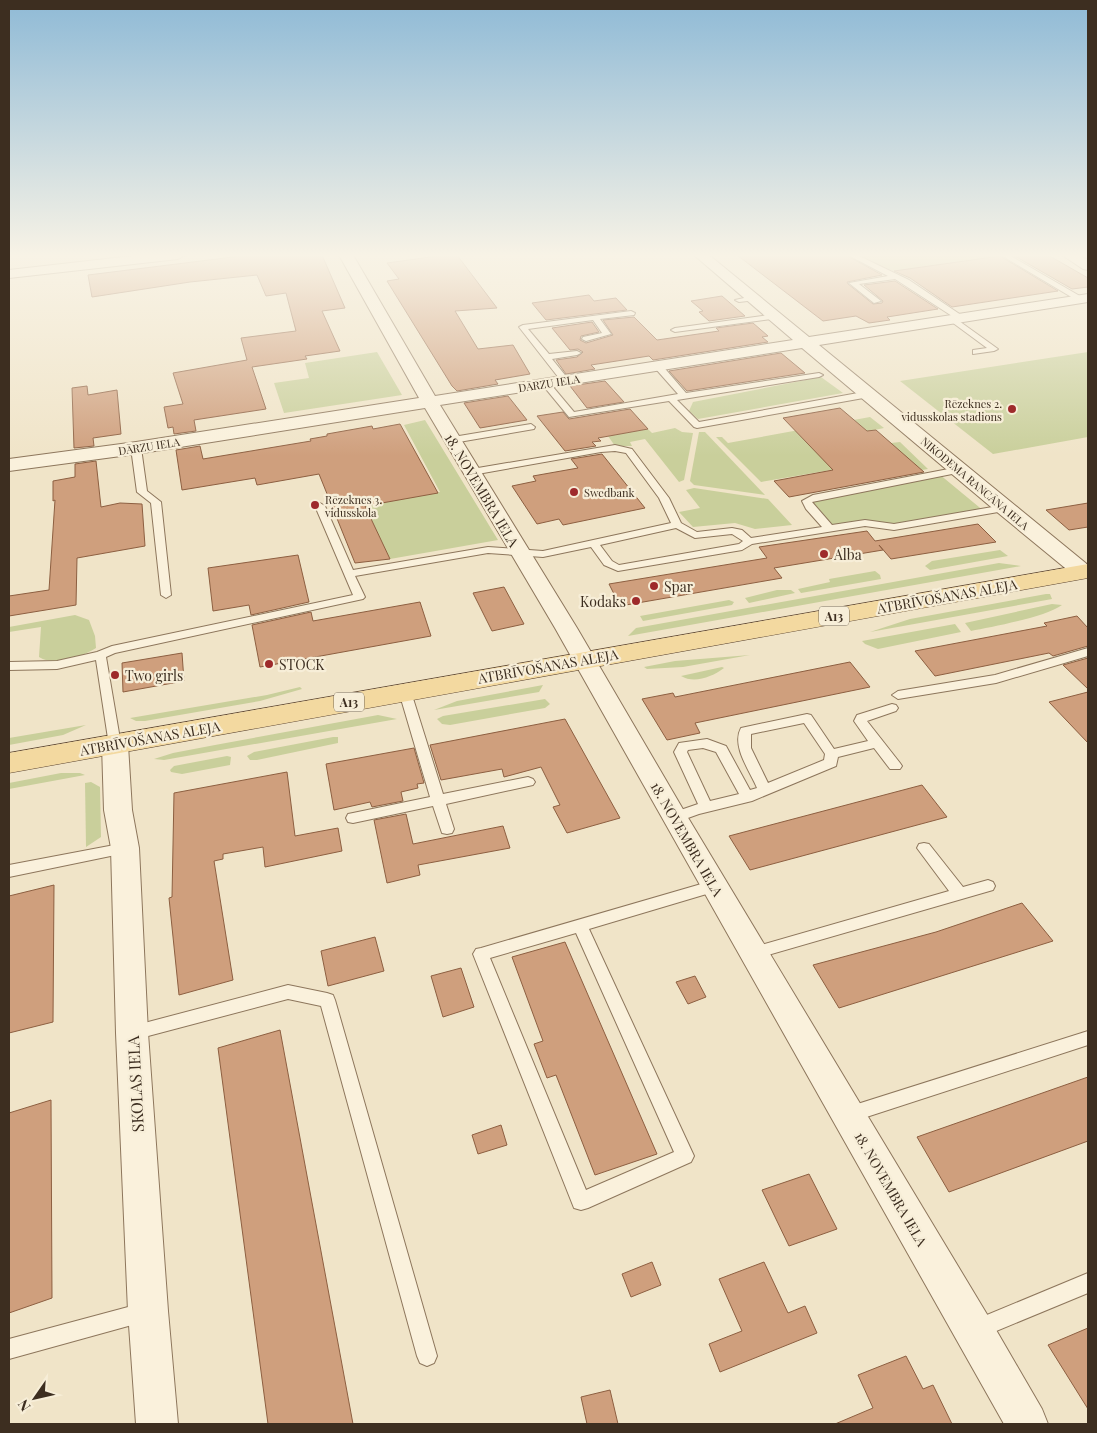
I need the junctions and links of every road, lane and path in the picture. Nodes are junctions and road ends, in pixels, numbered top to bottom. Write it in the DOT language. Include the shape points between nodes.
graph roads {
  1 [pos="384,322"];
  2 [pos="560,322"];
  3 [pos="598,322"];
  4 [pos="734,322"];
  5 [pos="783,322"];
  6 [pos="945,322"];
  7 [pos="959,322"];
  8 [pos="675,330"];
  9 [pos="586,339"];
  10 [pos="808,343"];
  11 [pos="976,352"];
  12 [pos="577,353"];
  13 [pos="546,358"];
  14 [pos="658,366"];
  15 [pos="819,375"];
  16 [pos="565,380"];
  17 [pos="546,383"];
  18 [pos="868,394"];
  19 [pos="684,396"];
  20 [pos="672,398"];
  21 [pos="430,402"];
  22 [pos="531,427"];
  23 [pos="453,440"];
  24 [pos="136,448"];
  25 [pos="9,465"];
  26 [pos="959,470"];
  27 [pos="472,472"];
  28 [pos="320,506"];
  29 [pos="1004,508"];
  30 [pos="678,525"];
  31 [pos="829,528"];
  32 [pos="749,541"];
  33 [pos="594,544"];
  34 [pos="520,553"];
  35 [pos="1087,573"];
  36 [pos="349,574"];
  37 [pos="166,595"];
  38 [pos="1088,652"];
  39 [pos="100,655"];
  40 [pos="584,660"];
  41 [pos="9,666"];
  42 [pos="406,692"];
  43 [pos="898,695"];
  44 [pos="892,708"];
  45 [pos="877,743"];
  46 [pos="115,744"];
  47 [pos="832,754"];
  48 [pos="9,763"];
  49 [pos="895,766"];
  50 [pos="528,782"];
  51 [pos="765,790"];
  52 [pos="747,797"];
  53 [pos="438,801"];
  54 [pos="708,808"];
  55 [pos="353,818"];
  56 [pos="674,818"];
  57 [pos="447,829"];
  58 [pos="124,848"];
  59 [pos="924,848"];
  60 [pos="9,871"];
  61 [pos="714,886"];
  62 [pos="988,886"];
  63 [pos="960,894"];
  64 [pos="580,925"];
  65 [pos="754,953"];
  66 [pos="132,1033"];
  67 [pos="1088,1038"];
  68 [pos="848,1116"];
  69 [pos="1088,1283"];
  70 [pos="148,1311"];
  71 [pos="974,1330"];
  72 [pos="9,1349"];
  73 [pos="427,1356"];
  74 [pos="157,1424"];
  75 [pos="1027,1424"];
  1 -- 21 [label="street, 18. NOVEMBRA IELA"];
  2 -- 13 [label="lane" via="523,327"];
  3 -- 9 [label="lane" via="607,334"];
  4 -- 8 [label="lane"];
  5 -- 10 [label="street, NIKODEMA RANCĀNA IELA"];
  6 -- 10 [label="street, DĀRZU IELA"];
  7 -- 11 [label="lane" via="994,349"];
  10 -- 14 [label="street, DĀRZU IELA"];
  10 -- 18 [label="street, NIKODEMA RANCĀNA IELA"];
  12 -- 13 [label="lane"];
  13 -- 16 [label="lane"];
  14 -- 16 [label="street, DĀRZU IELA"];
  14 -- 19 [label="lane"];
  15 -- 19 [label="lane"];
  16 -- 17 [label="street, DĀRZU IELA"];
  17 -- 20 [label="lane" via="572,415"];
  17 -- 21 [label="street, DĀRZU IELA"];
  18 -- 20 [label="lane" via="697,425"];
  18 -- 26 [label="street, NIKODEMA RANCĀNA IELA"];
  19 -- 20 [label="lane"];
  21 -- 23 [label="street, 18. NOVEMBRA IELA"];
  21 -- 24 [label="street, DĀRZU IELA"];
  22 -- 23 [label="lane"];
  23 -- 27 [label="street, 18. NOVEMBRA IELA"];
  24 -- 25 [label="street, DĀRZU IELA"];
  24 -- 37 [label="lane" via="142,492 156,502"];
  26 -- 29 [label="street, NIKODEMA RANCĀNA IELA"];
  26 -- 31 [label="lane" via="807,501"];
  27 -- 30 [label="lane" via="601,449 629,451 664,498"];
  27 -- 34 [label="street, 18. NOVEMBRA IELA"];
  28 -- 36 [label="lane"];
  29 -- 31 [label="lane" via="894,527 865,523"];
  29 -- 35 [label="street, NIKODEMA RANCĀNA IELA"];
  30 -- 32 [label="lane" via="697,535 735,531 744,534"];
  30 -- 33 [label="lane"];
  31 -- 32 [label="lane"];
  32 -- 33 [label="lane" via="742,547 618,568 608,562"];
  33 -- 34 [label="lane" via="543,554"];
  34 -- 36 [label="lane" via="488,550"];
  34 -- 40 [label="street, 18. NOVEMBRA IELA"];
  35 -- 40 [label="main road, ATBRĪVOŠANAS ALEJA / A13"];
  36 -- 39 [label="lane" via="359,597"];
  38 -- 43 [label="lane" via="996,679"];
  39 -- 41 [label="lane" via="56,665"];
  39 -- 46 [label="lane"];
  40 -- 42 [label="main road, ATBRĪVOŠANAS ALEJA / A13"];
  40 -- 56 [label="street, 18. NOVEMBRA IELA"];
  42 -- 46 [label="main road, ATBRĪVOŠANAS ALEJA / A13"];
  42 -- 53 [label="lane"];
  44 -- 45 [label="lane" via="862,718 860,722"];
  45 -- 47 [label="lane"];
  45 -- 49 [label="lane"];
  46 -- 48 [label="main road, ATBRĪVOŠANAS ALEJA / A13"];
  46 -- 58 [label="street, SKOLAS IELA" via="118,810"];
  47 -- 51 [label="lane" via="831,763"];
  47 -- 51 [label="lane" via="807,718 745,731 745,748"];
  50 -- 53 [label="lane"];
  51 -- 52 [label="lane"];
  52 -- 54 [label="lane"];
  52 -- 54 [label="lane" via="721,750 714,744 706,742 684,746 680,752 682,758"];
  53 -- 55 [label="lane"];
  53 -- 57 [label="lane"];
  54 -- 56 [label="lane"];
  56 -- 61 [label="street, 18. NOVEMBRA IELA"];
  58 -- 60 [label="lane"];
  58 -- 66 [label="street, SKOLAS IELA"];
  59 -- 63 [label="lane"];
  61 -- 64 [label="lane"];
  61 -- 65 [label="street, 18. NOVEMBRA IELA"];
  62 -- 63 [label="lane"];
  63 -- 65 [label="lane"];
  64 -- 64 [label="lane" via="481,954 581,1201 685,1156"];
  65 -- 68 [label="street, 18. NOVEMBRA IELA"];
  66 -- 70 [label="street, SKOLAS IELA"];
  66 -- 73 [label="lane" via="288,992 327,1000"];
  67 -- 68 [label="lane"];
  68 -- 71 [label="street, 18. NOVEMBRA IELA"];
  69 -- 71 [label="lane"];
  70 -- 72 [label="lane"];
  70 -- 74 [label="street, SKOLAS IELA"];
  71 -- 75 [label="street, 18. NOVEMBRA IELA"];
}
